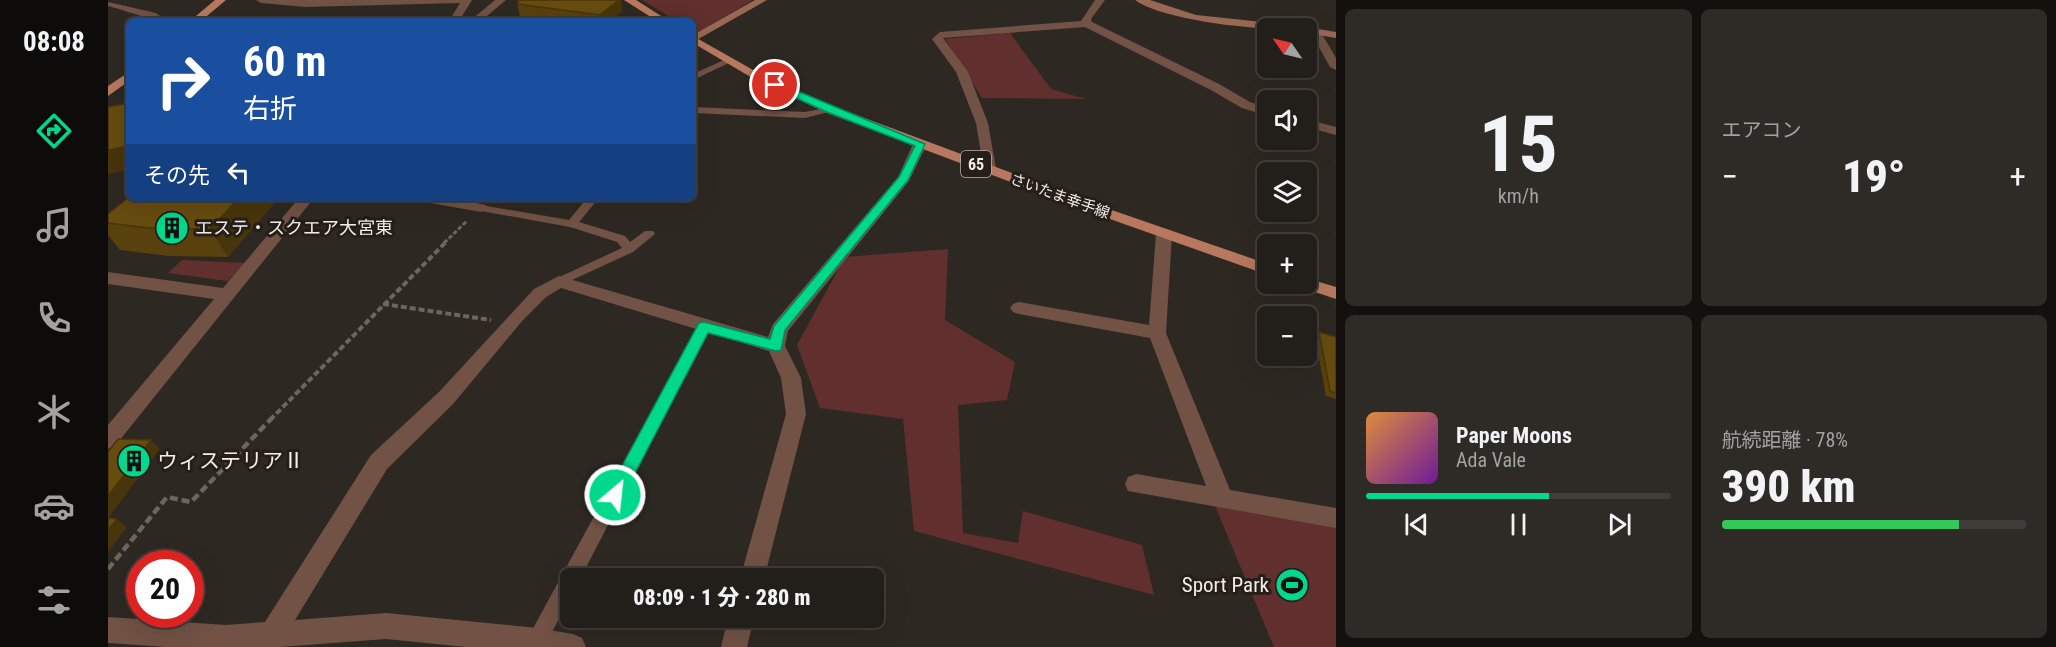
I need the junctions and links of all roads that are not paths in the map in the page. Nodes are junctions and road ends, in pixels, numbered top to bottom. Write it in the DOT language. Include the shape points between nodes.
graph roads {
  1 [pos="221,0"];
  2 [pos="261,0"];
  3 [pos="465,0"];
  4 [pos="501,0"];
  5 [pos="629,0"];
  6 [pos="762,0"];
  7 [pos="1100,0"];
  8 [pos="1140,0"];
  9 [pos="307,2"];
  10 [pos="108,4"];
  11 [pos="158,18"];
  12 [pos="199,18"];
  13 [pos="456,18"];
  14 [pos="479,18"];
  15 [pos="659,18"];
  16 [pos="1087,24"];
  17 [pos="1257,24"];
  18 [pos="1317,31"];
  19 [pos="1336,35"];
  20 [pos="696,38"];
  21 [pos="1317,39"];
  22 [pos="696,40"];
  23 [pos="729,61"];
  24 [pos="1336,67"];
  25 [pos="704,74"];
  26 [pos="696,76"];
  27 [pos="126,77"];
  28 [pos="696,83"];
  29 [pos="108,92"];
  30 [pos="1257,108"];
  31 [pos="696,110"];
  32 [pos="831,110"];
  33 [pos="1317,126"];
  34 [pos="1336,131"];
  35 [pos="920,144"];
  36 [pos="989,169"];
  37 [pos="305,201"];
  38 [pos="461,201"];
  39 [pos="591,201"];
  40 [pos="485,203"];
  41 [pos="572,224"];
  42 [pos="649,234"];
  43 [pos="1164,234"];
  44 [pos="629,249"];
  45 [pos="1257,266"];
  46 [pos="108,278"];
  47 [pos="559,282"];
  48 [pos="1317,287"];
  49 [pos="1336,293"];
  50 [pos="229,295"];
  51 [pos="1019,308"];
  52 [pos="704,327"];
  53 [pos="1157,333"];
  54 [pos="776,346"];
  55 [pos="108,440"];
  56 [pos="1136,484"];
  57 [pos="1222,499"];
  58 [pos="1336,518"];
  59 [pos="576,568"];
  60 [pos="755,568"];
  61 [pos="560,598"];
  62 [pos="739,628"];
  63 [pos="108,630"];
  64 [pos="272,634"];
  65 [pos="537,641"];
  66 [pos="573,647"];
  67 [pos="734,647"];
  1 -- 12 [label="main road"];
  2 -- 9 [label="street"];
  3 -- 9 [label="street"];
  3 -- 13 [label="street"];
  4 -- 14 [label="street"];
  5 -- 15 [label="main road"];
  6 -- 20 [label="street"];
  7 -- 16 [label="street" via="1086,19"];
  8 -- 17 [label="street" via="1196,18"];
  10 -- 11 [label="lane"];
  16 -- 30 [label="street"];
  16 -- 36 [label="street" via="940,35 936,39 962,72 982,123"];
  18 -- 19 [label="street"];
  21 -- 24 [label="street"];
  22 -- 23 [label="main road, さいたま幸手線 / 65"];
  23 -- 25 [label="lane"];
  23 -- 32 [label="main road, さいたま幸手線 / 65"];
  25 -- 26 [label="lane"];
  25 -- 28 [label="lane"];
  27 -- 29 [label="main road"];
  31 -- 32 [label="lane" via="805,115"];
  32 -- 35 [label="main road, さいたま幸手線 / 65"];
  33 -- 34 [label="street"];
  35 -- 36 [label="main road, さいたま幸手線 / 65"];
  35 -- 54 [label="street" via="904,178 779,329"];
  36 -- 43 [label="main road, さいたま幸手線 / 65"];
  37 -- 50 [label="street"];
  38 -- 40 [label="street"];
  39 -- 41 [label="lane"];
  40 -- 41 [label="lane"];
  41 -- 44 [label="lane" via="621,239"];
  42 -- 44 [label="lane"];
  43 -- 45 [label="main road, さいたま幸手線 / 65"];
  43 -- 53 [label="street"];
  44 -- 47 [label="lane"];
  46 -- 50 [label="street"];
  47 -- 52 [label="street"];
  47 -- 64 [label="street" via="540,293 446,398 379,462"];
  48 -- 49 [label="main road"];
  50 -- 55 [label="street"];
  51 -- 53 [label="street"];
  52 -- 54 [label="street"];
  52 -- 59 [label="lane"];
  53 -- 57 [label="street"];
  54 -- 60 [label="street" via="791,378 796,414"];
  56 -- 57 [label="street"];
  57 -- 58 [label="street"];
  61 -- 65 [label="lane"];
  62 -- 67 [label="street"];
  63 -- 64 [label="street" via="225,638"];
  64 -- 65 [label="street" via="387,626"];
  65 -- 66 [label="street"];
}
